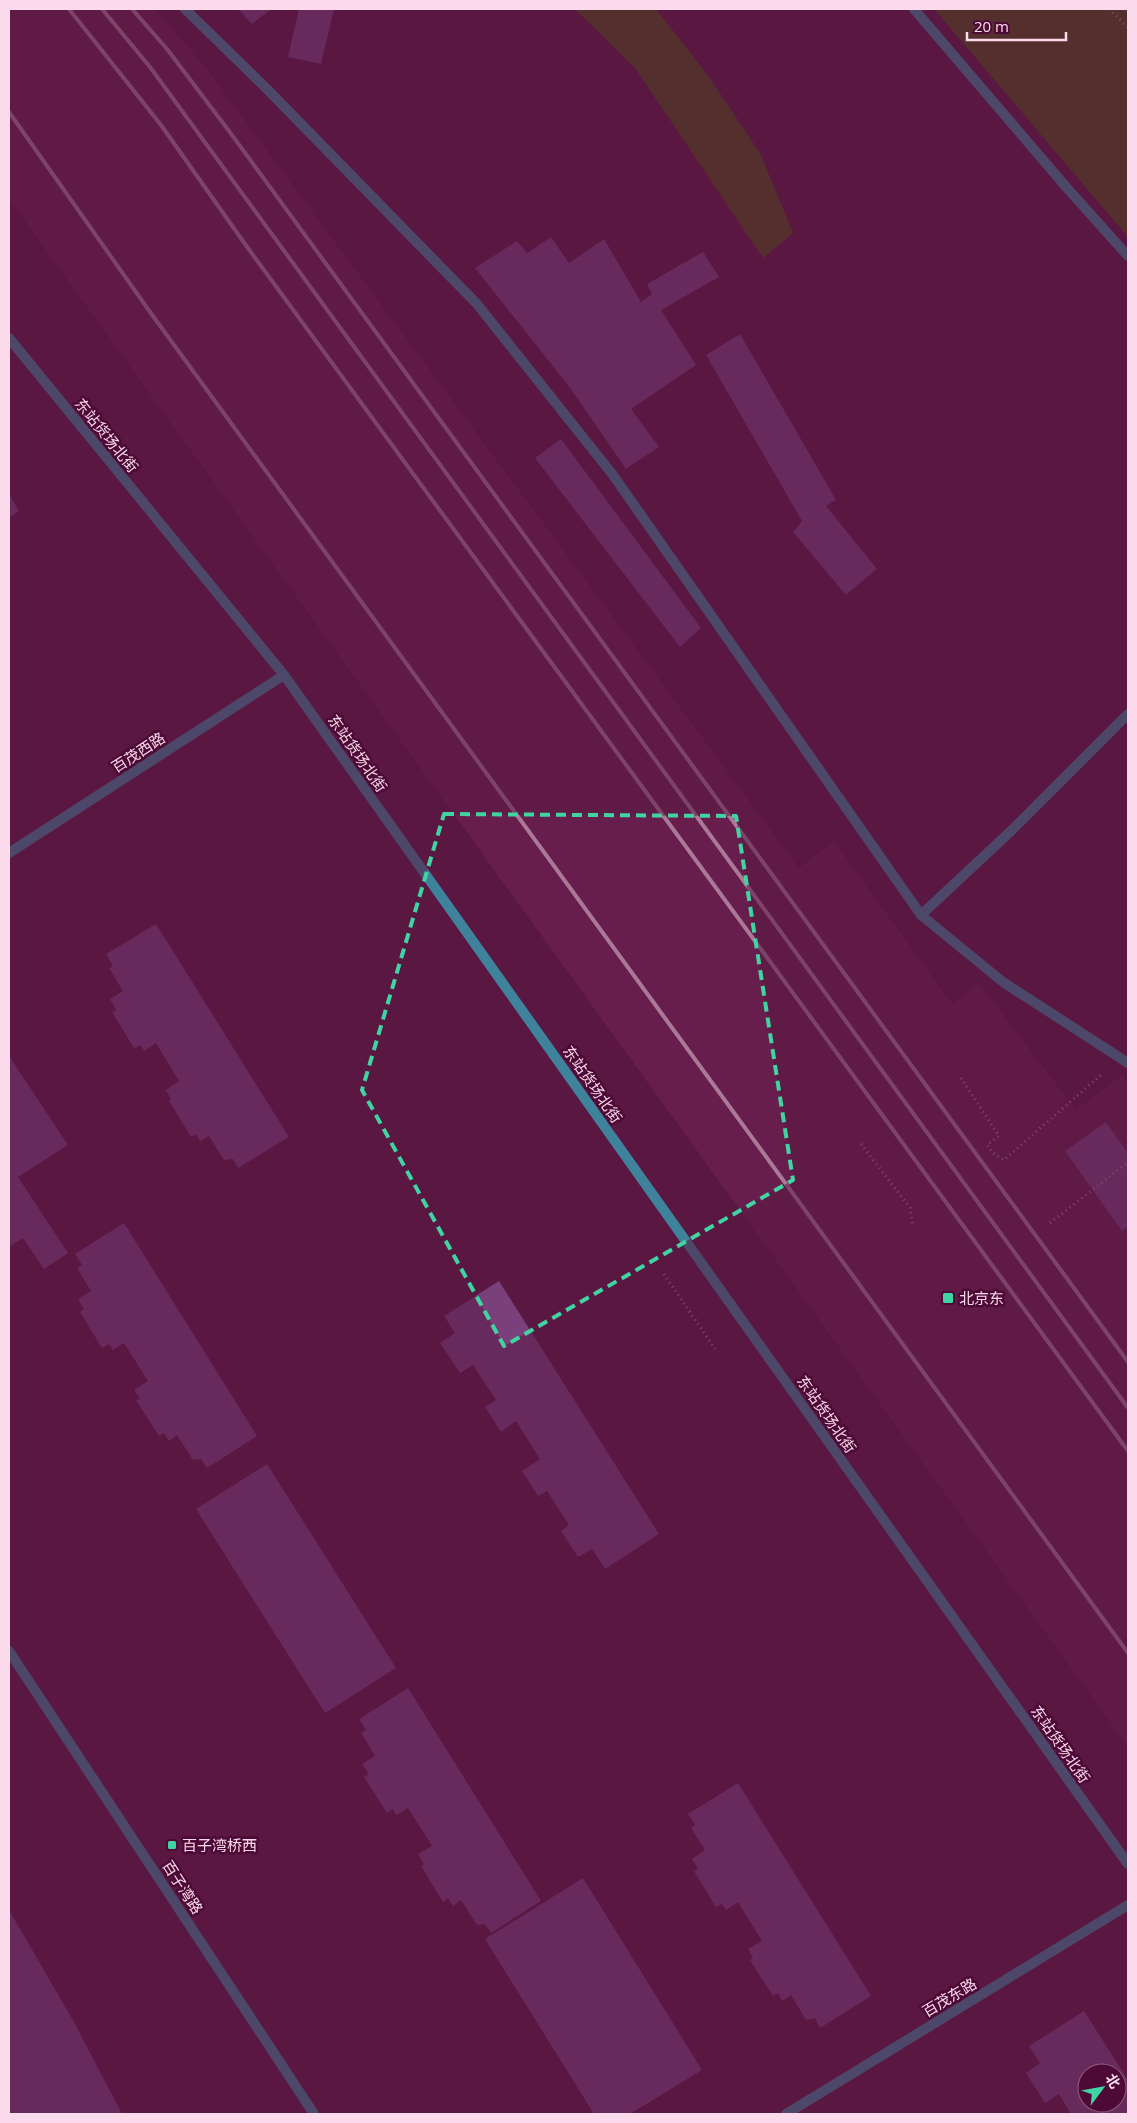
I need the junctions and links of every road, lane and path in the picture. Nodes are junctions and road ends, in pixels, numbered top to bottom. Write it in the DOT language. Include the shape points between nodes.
graph roads {
  1 [pos="185,9"];
  2 [pos="914,9"];
  3 [pos="1109,9"];
  4 [pos="1128,28"];
  5 [pos="1128,256"];
  6 [pos="9,338"];
  7 [pos="284,675"];
  8 [pos="1128,714"];
  9 [pos="9,854"];
  10 [pos="921,915"];
  11 [pos="1124,1060"];
  12 [pos="961,1078"];
  13 [pos="861,1144"];
  14 [pos="1128,1162"];
  15 [pos="1050,1223"];
  16 [pos="913,1226"];
  17 [pos="664,1274"];
  18 [pos="716,1349"];
  19 [pos="9,1651"];
  20 [pos="1128,1864"];
  21 [pos="1128,1905"];
  22 [pos="314,2114"];
  23 [pos="786,2114"];
  1 -- 10 [label="street" via="476,304 613,475"];
  2 -- 5 [label="street"];
  3 -- 4 [label="path"];
  6 -- 7 [label="street, 东站货场北街"];
  7 -- 9 [label="street, 百茂西路"];
  7 -- 20 [label="street, 东站货场北街"];
  8 -- 10 [label="street"];
  10 -- 11 [label="street" via="1003,982"];
  11 -- 12 [label="path" via="1004,1160 987,1145 999,1136"];
  13 -- 16 [label="path" via="910,1208"];
  14 -- 15 [label="path"];
  17 -- 18 [label="path"];
  19 -- 22 [label="street, 百子湾路"];
  21 -- 23 [label="street, 百茂东路"];
}
